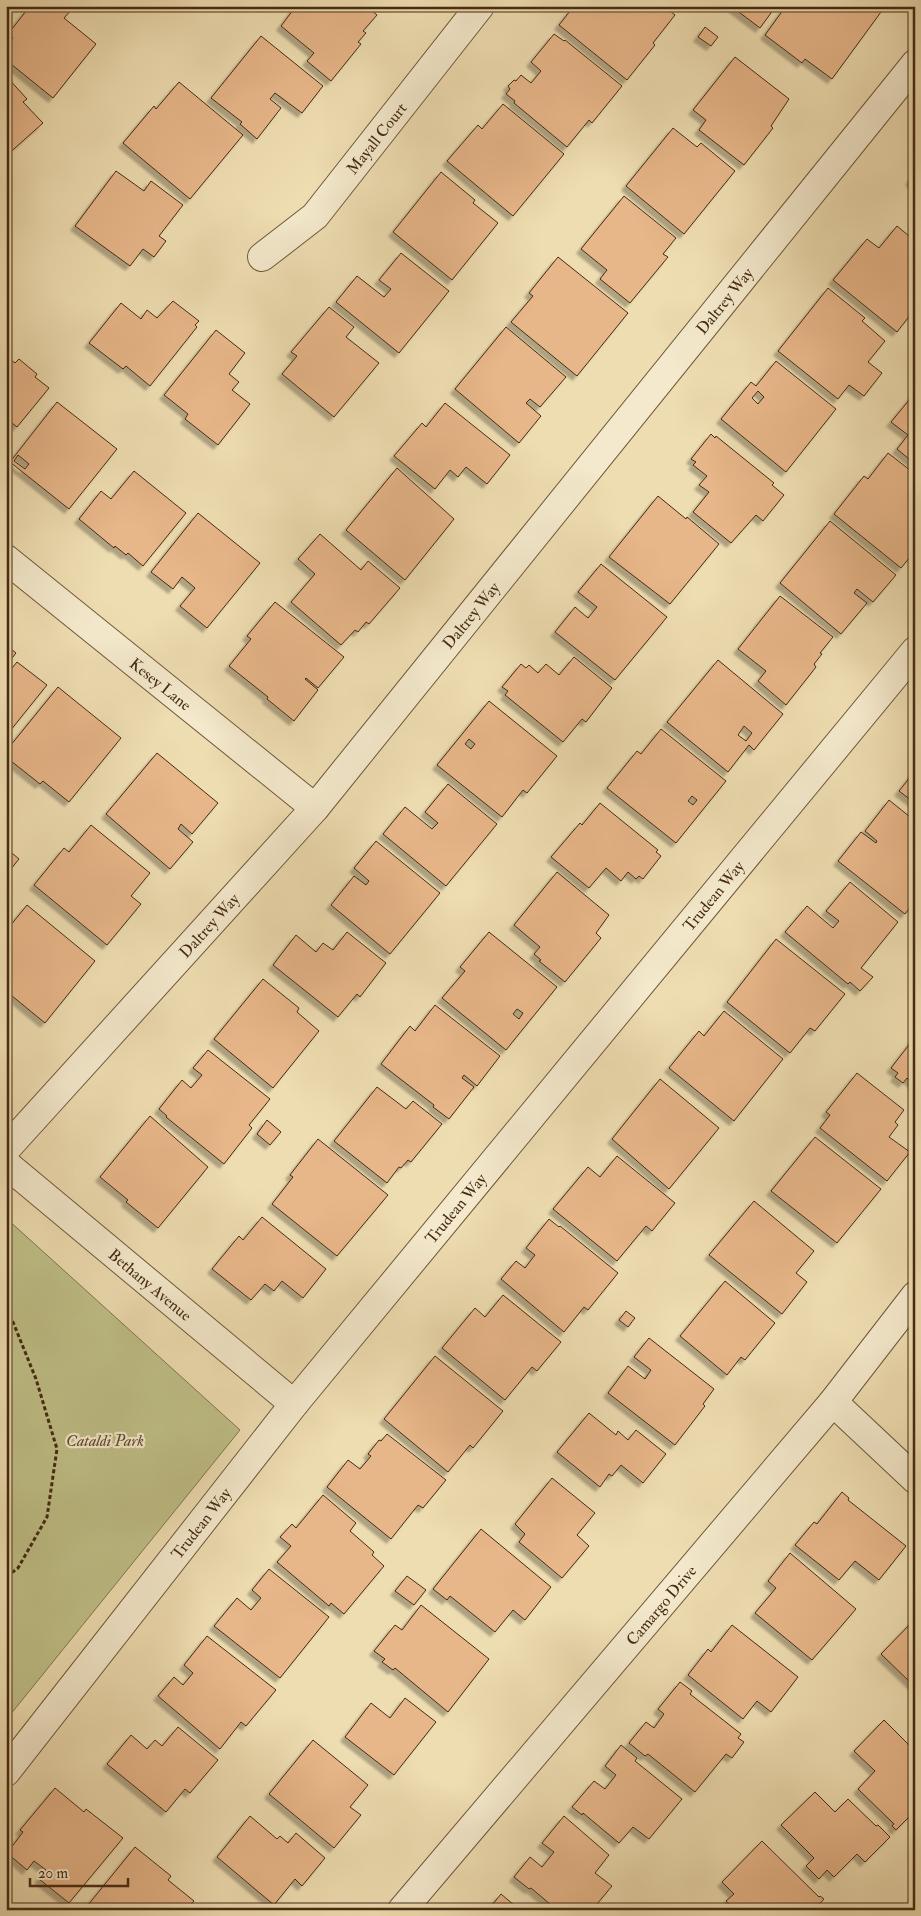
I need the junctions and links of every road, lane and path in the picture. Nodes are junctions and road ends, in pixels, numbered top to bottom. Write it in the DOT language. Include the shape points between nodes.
graph roads {
  1 [pos="480,6"];
  2 [pos="915,64"];
  3 [pos="262,257"];
  4 [pos="6,559"];
  5 [pos="915,651"];
  6 [pos="315,808"];
  7 [pos="6,1149"];
  8 [pos="6,1164"];
  9 [pos="915,1296"];
  10 [pos="6,1310"];
  11 [pos="833,1402"];
  12 [pos="294,1404"];
  13 [pos="915,1479"];
  14 [pos="6,1578"];
  15 [pos="6,1772"];
  16 [pos="402,1910"];
  1 -- 3 [label="street, Mayall Court" via="315,216"];
  2 -- 6 [label="street, Daltrey Way"];
  4 -- 6 [label="street, Kesey Lane"];
  5 -- 12 [label="street, Trudean Way"];
  6 -- 7 [label="street, Daltrey Way"];
  8 -- 12 [label="street, Bethany Avenue"];
  9 -- 11 [label="street, Camargo Drive"];
  10 -- 14 [label="path" via="36,1379 57,1449 47,1517 18,1568"];
  11 -- 13 [label="street"];
  11 -- 16 [label="street, Camargo Drive"];
  12 -- 15 [label="street, Trudean Way"];
}
